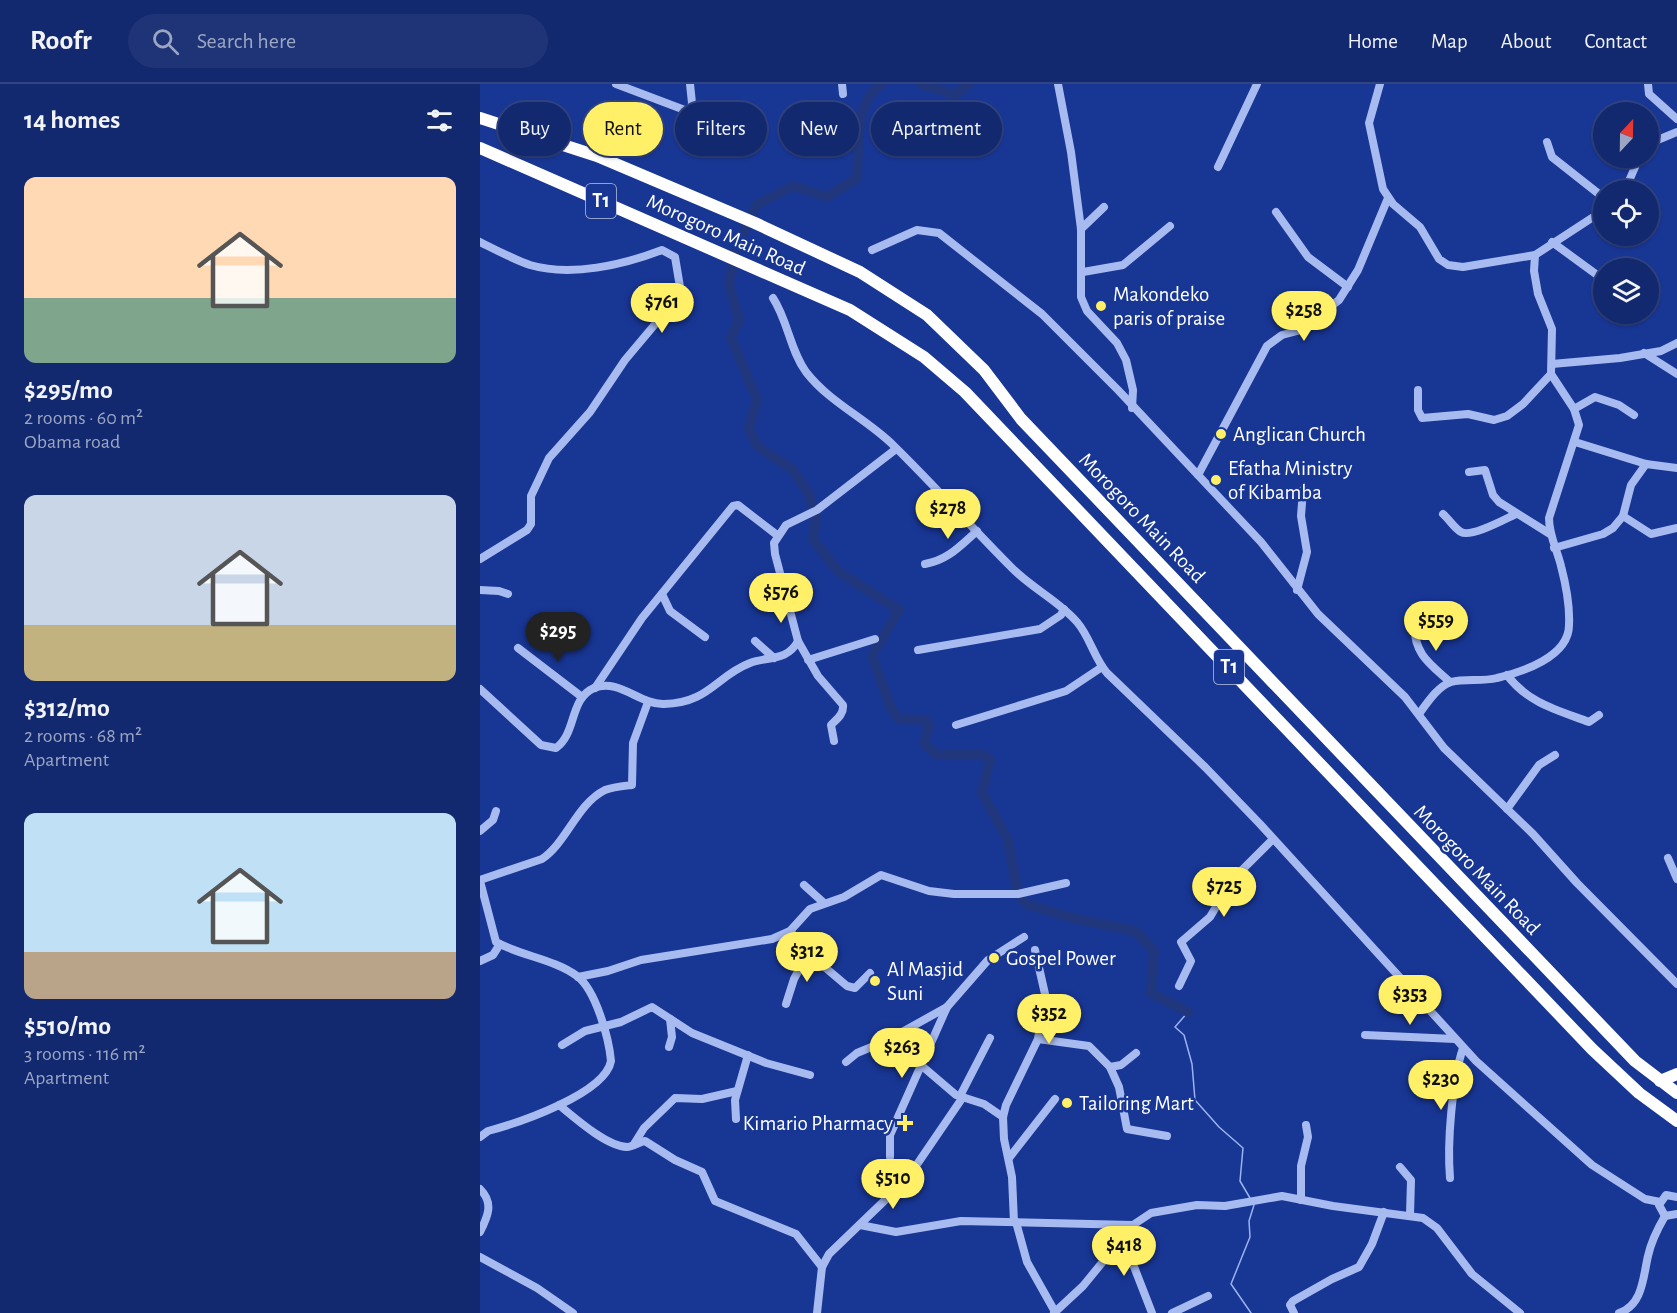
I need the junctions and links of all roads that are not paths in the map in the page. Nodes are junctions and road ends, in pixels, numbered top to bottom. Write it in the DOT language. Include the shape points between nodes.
graph roads {
  1 [pos="616,84"];
  2 [pos="690,84"];
  3 [pos="842,84"];
  4 [pos="1058,84"];
  5 [pos="1257,84"];
  6 [pos="1648,84"];
  7 [pos="1376,85"];
  8 [pos="843,94"];
  9 [pos="480,118"];
  10 [pos="1677,119"];
  11 [pos="1677,132"];
  12 [pos="1659,139"];
  13 [pos="1547,142"];
  14 [pos="480,148"];
  15 [pos="1218,168"];
  16 [pos="1593,189"];
  17 [pos="1388,198"];
  18 [pos="1104,207"];
  19 [pos="1276,212"];
  20 [pos="1593,217"];
  21 [pos="1170,226"];
  22 [pos="1081,229"];
  23 [pos="480,242"];
  24 [pos="1552,242"];
  25 [pos="872,250"];
  26 [pos="1535,255"];
  27 [pos="1083,272"];
  28 [pos="1593,272"];
  29 [pos="1348,287"];
  30 [pos="773,298"];
  31 [pos="1677,343"];
  32 [pos="1644,353"];
  33 [pos="1552,364"];
  34 [pos="1551,374"];
  35 [pos="1677,374"];
  36 [pos="1418,390"];
  37 [pos="1132,408"];
  38 [pos="1574,408"];
  39 [pos="1634,414"];
  40 [pos="1575,442"];
  41 [pos="896,449"];
  42 [pos="1646,464"];
  43 [pos="1677,468"];
  44 [pos="1469,471"];
  45 [pos="1198,475"];
  46 [pos="1303,490"];
  47 [pos="1443,514"];
  48 [pos="1516,514"];
  49 [pos="1623,516"];
  50 [pos="1677,528"];
  51 [pos="977,531"];
  52 [pos="1550,534"];
  53 [pos="777,535"];
  54 [pos="1554,548"];
  55 [pos="480,560"];
  56 [pos="925,564"];
  57 [pos="480,590"];
  58 [pos="1297,590"];
  59 [pos="508,594"];
  60 [pos="662,594"];
  61 [pos="1064,609"];
  62 [pos="1414,625"];
  63 [pos="705,637"];
  64 [pos="874,639"];
  65 [pos="755,641"];
  66 [pos="798,642"];
  67 [pos="518,648"];
  68 [pos="918,650"];
  69 [pos="774,658"];
  70 [pos="808,660"];
  71 [pos="1102,667"];
  72 [pos="1507,675"];
  73 [pos="1450,682"];
  74 [pos="595,688"];
  75 [pos="480,689"];
  76 [pos="582,697"];
  77 [pos="648,702"];
  78 [pos="1419,714"];
  79 [pos="1599,715"];
  80 [pos="956,725"];
  81 [pos="834,741"];
  82 [pos="1555,754"];
  83 [pos="1507,808"];
  84 [pos="496,811"];
  85 [pos="480,831"];
  86 [pos="1273,838"];
  87 [pos="1668,858"];
  88 [pos="1677,879"];
  89 [pos="480,881"];
  90 [pos="1066,883"];
  91 [pos="804,885"];
  92 [pos="824,903"];
  93 [pos="790,931"];
  94 [pos="1024,938"];
  95 [pos="500,944"];
  96 [pos="1035,950"];
  97 [pos="808,953"];
  98 [pos="480,961"];
  99 [pos="870,973"];
  100 [pos="578,977"];
  101 [pos="1677,984"];
  102 [pos="1179,986"];
  103 [pos="786,1004"];
  104 [pos="947,1007"];
  105 [pos="670,1019"];
  106 [pos="603,1027"];
  107 [pos="1365,1035"];
  108 [pos="990,1038"];
  109 [pos="1038,1039"];
  110 [pos="1455,1039"];
  111 [pos="562,1045"];
  112 [pos="669,1047"];
  113 [pos="1463,1048"];
  114 [pos="1136,1053"];
  115 [pos="748,1055"];
  116 [pos="846,1062"];
  117 [pos="922,1066"];
  118 [pos="1110,1067"];
  119 [pos="1677,1074"];
  120 [pos="810,1075"];
  121 [pos="1660,1081"];
  122 [pos="737,1091"];
  123 [pos="1677,1093"];
  124 [pos="962,1097"];
  125 [pos="1055,1098"];
  126 [pos="559,1105"];
  127 [pos="1003,1117"];
  128 [pos="736,1119"];
  129 [pos="1677,1121"];
  130 [pos="1306,1125"];
  131 [pos="1167,1136"];
  132 [pos="480,1137"];
  133 [pos="633,1145"];
  134 [pos="890,1157"];
  135 [pos="1009,1158"];
  136 [pos="1400,1167"];
  137 [pos="1450,1178"];
  138 [pos="480,1189"];
  139 [pos="1676,1195"];
  140 [pos="1301,1200"];
  141 [pos="1660,1202"];
  142 [pos="1384,1212"];
  143 [pos="1677,1214"];
  144 [pos="1410,1215"];
  145 [pos="1665,1216"];
  146 [pos="1015,1222"];
  147 [pos="860,1225"];
  148 [pos="1130,1228"];
  149 [pos="480,1232"];
  150 [pos="480,1257"];
  151 [pos="822,1267"];
  152 [pos="1208,1296"];
  153 [pos="1054,1312"];
  154 [pos="573,1313"];
  155 [pos="817,1313"];
  156 [pos="1152,1313"];
  157 [pos="1172,1313"];
  158 [pos="1294,1313"];
  159 [pos="1520,1313"];
  160 [pos="1619,1313"];
  1 -- 2 [label="street" via="690,112"];
  3 -- 8 [label="street"];
  4 -- 22 [label="street"];
  5 -- 15 [label="street"];
  6 -- 10 [label="street" via="1649,94"];
  7 -- 17 [label="street" via="1370,133"];
  9 -- 121 [label="highway, Morogoro Main Road / T1" via="597,156 755,223 860,272 927,315 984,369 1021,419 1441,861 1635,1061"];
  11 -- 12 [label="street"];
  13 -- 16 [label="street" via="1552,157"];
  14 -- 129 [label="highway, Morogoro Main Road / T1" via="850,310 924,357 965,392 1592,1049 1639,1093"];
  17 -- 26 [label="street" via="1420,227 1442,263 1463,267"];
  17 -- 29 [label="street"];
  18 -- 22 [label="street"];
  19 -- 29 [label="street" via="1308,257"];
  20 -- 24 [label="street"];
  21 -- 27 [label="street" via="1123,265"];
  22 -- 27 [label="street"];
  23 -- 55 [label="street" via="530,264 552,269 615,264 662,250 675,257 680,287 590,412 549,458 531,496 531,524 527,530"];
  24 -- 26 [label="street"];
  24 -- 28 [label="street"];
  25 -- 37 [label="street" via="917,230 939,233 1042,314"];
  26 -- 33 [label="street" via="1536,285 1552,329"];
  27 -- 37 [label="street" via="1081,297 1087,311 1117,343 1126,360 1133,390"];
  29 -- 45 [label="street" via="1335,306 1268,346"];
  30 -- 41 [label="street" via="783,313 806,372"];
  31 -- 32 [label="street"];
  32 -- 33 [label="street"];
  32 -- 35 [label="street"];
  33 -- 34 [label="street"];
  34 -- 36 [label="street" via="1519,408 1494,420 1468,414 1422,418"];
  34 -- 38 [label="street"];
  37 -- 45 [label="street"];
  38 -- 39 [label="street" via="1596,397"];
  38 -- 40 [label="street" via="1579,425"];
  40 -- 42 [label="street"];
  40 -- 52 [label="street" via="1549,518"];
  41 -- 51 [label="street"];
  41 -- 53 [label="street" via="817,510 786,525"];
  42 -- 43 [label="street"];
  42 -- 49 [label="street" via="1631,485"];
  44 -- 48 [label="street" via="1485,470 1493,495"];
  45 -- 58 [label="street" via="1261,542"];
  46 -- 58 [label="street" via="1301,516 1307,552"];
  47 -- 48 [label="street" via="1466,533"];
  48 -- 52 [label="street"];
  49 -- 50 [label="street" via="1651,534"];
  49 -- 54 [label="street" via="1603,534"];
  51 -- 56 [label="street" via="953,554"];
  51 -- 61 [label="street" via="1012,569"];
  52 -- 54 [label="street"];
  53 -- 60 [label="street" via="735,504"];
  53 -- 66 [label="street" via="775,554"];
  54 -- 72 [label="street" via="1566,591 1566,641 1538,663"];
  57 -- 59 [label="street"];
  58 -- 78 [label="street"];
  60 -- 63 [label="street" via="670,611"];
  60 -- 74 [label="street" via="604,670"];
  61 -- 68 [label="street" via="1040,629"];
  61 -- 71 [label="street" via="1082,628"];
  62 -- 73 [label="street" via="1414,640 1420,653"];
  64 -- 70 [label="street"];
  65 -- 69 [label="street"];
  66 -- 69 [label="street" via="791,651"];
  66 -- 70 [label="street"];
  67 -- 76 [label="street"];
  69 -- 77 [label="street" via="750,662 695,698 665,704"];
  70 -- 81 [label="street" via="843,705 831,725"];
  71 -- 80 [label="street" via="1066,691"];
  71 -- 86 [label="street"];
  72 -- 73 [label="street"];
  72 -- 79 [label="street" via="1537,702 1589,722"];
  73 -- 78 [label="street"];
  74 -- 76 [label="street"];
  74 -- 77 [label="street" via="610,686"];
  75 -- 76 [label="street" via="550,749 560,745 569,732"];
  77 -- 89 [label="street" via="633,743 632,785 602,792 542,859"];
  78 -- 83 [label="street" via="1444,747"];
  82 -- 83 [label="street" via="1539,765"];
  83 -- 101 [label="street"];
  84 -- 85 [label="street" via="493,820"];
  86 -- 102 [label="street" via="1232,880 1210,916 1180,942 1191,961"];
  86 -- 110 [label="street"];
  87 -- 88 [label="street"];
  89 -- 95 [label="street" via="494,939"];
  90 -- 92 [label="street" via="1018,894 954,894 929,891 880,875 844,897"];
  91 -- 92 [label="street"];
  92 -- 93 [label="street" via="805,913"];
  93 -- 97 [label="street"];
  93 -- 100 [label="street" via="762,941 641,960"];
  94 -- 104 [label="street" via="988,960"];
  95 -- 98 [label="street" via="493,955"];
  95 -- 100 [label="street"];
  96 -- 109 [label="street" via="1045,994"];
  97 -- 99 [label="street" via="847,986 855,988"];
  97 -- 103 [label="street"];
  100 -- 106 [label="street" via="594,1001"];
  104 -- 116 [label="street"];
  104 -- 117 [label="street"];
  105 -- 106 [label="street" via="648,1007 630,1019"];
  105 -- 112 [label="street"];
  105 -- 115 [label="street" via="692,1033"];
  106 -- 111 [label="street" via="585,1031"];
  106 -- 126 [label="street" via="611,1061 607,1074"];
  107 -- 110 [label="street"];
  108 -- 124 [label="street"];
  109 -- 118 [label="street" via="1089,1046"];
  109 -- 127 [label="street" via="1005,1105"];
  110 -- 113 [label="street"];
  113 -- 137 [label="street" via="1456,1075"];
  113 -- 141 [label="street" via="1592,1165 1645,1199"];
  114 -- 118 [label="street" via="1121,1065"];
  115 -- 120 [label="street"];
  115 -- 122 [label="street"];
  117 -- 124 [label="street"];
  117 -- 134 [label="street" via="890,1135"];
  118 -- 131 [label="street" via="1119,1087 1127,1129"];
  119 -- 121 [label="highway"];
  121 -- 123 [label="highway, Morogoro Main Road / T1"];
  122 -- 128 [label="street"];
  122 -- 133 [label="street" via="702,1099 675,1098 644,1128"];
  124 -- 127 [label="street" via="984,1104"];
  124 -- 147 [label="street" via="907,1179"];
  125 -- 135 [label="street"];
  126 -- 132 [label="street"];
  126 -- 133 [label="street" via="596,1133 624,1146"];
  127 -- 135 [label="street"];
  130 -- 140 [label="street"];
  133 -- 151 [label="street" via="645,1141 702,1172 715,1201 796,1234"];
  135 -- 146 [label="street"];
  136 -- 144 [label="street" via="1411,1180"];
  138 -- 149 [label="street" via="489,1208"];
  139 -- 141 [label="street" via="1666,1195"];
  140 -- 142 [label="street"];
  140 -- 148 [label="street" via="1282,1196 1225,1206 1176,1208 1151,1213"];
  141 -- 145 [label="street"];
  142 -- 144 [label="street"];
  142 -- 158 [label="street" via="1359,1268 1293,1301 1290,1305"];
  143 -- 145 [label="street"];
  144 -- 159 [label="street" via="1430,1221 1472,1274"];
  145 -- 160 [label="street" via="1651,1247 1635,1303"];
  146 -- 147 [label="street" via="961,1221 906,1232"];
  146 -- 148 [label="street"];
  146 -- 153 [label="street" via="1027,1262"];
  147 -- 151 [label="street" via="832,1249"];
  148 -- 153 [label="street" via="1083,1286"];
  148 -- 156 [label="street" via="1131,1259"];
  150 -- 154 [label="street"];
  151 -- 155 [label="street"];
  152 -- 157 [label="street"];
}
